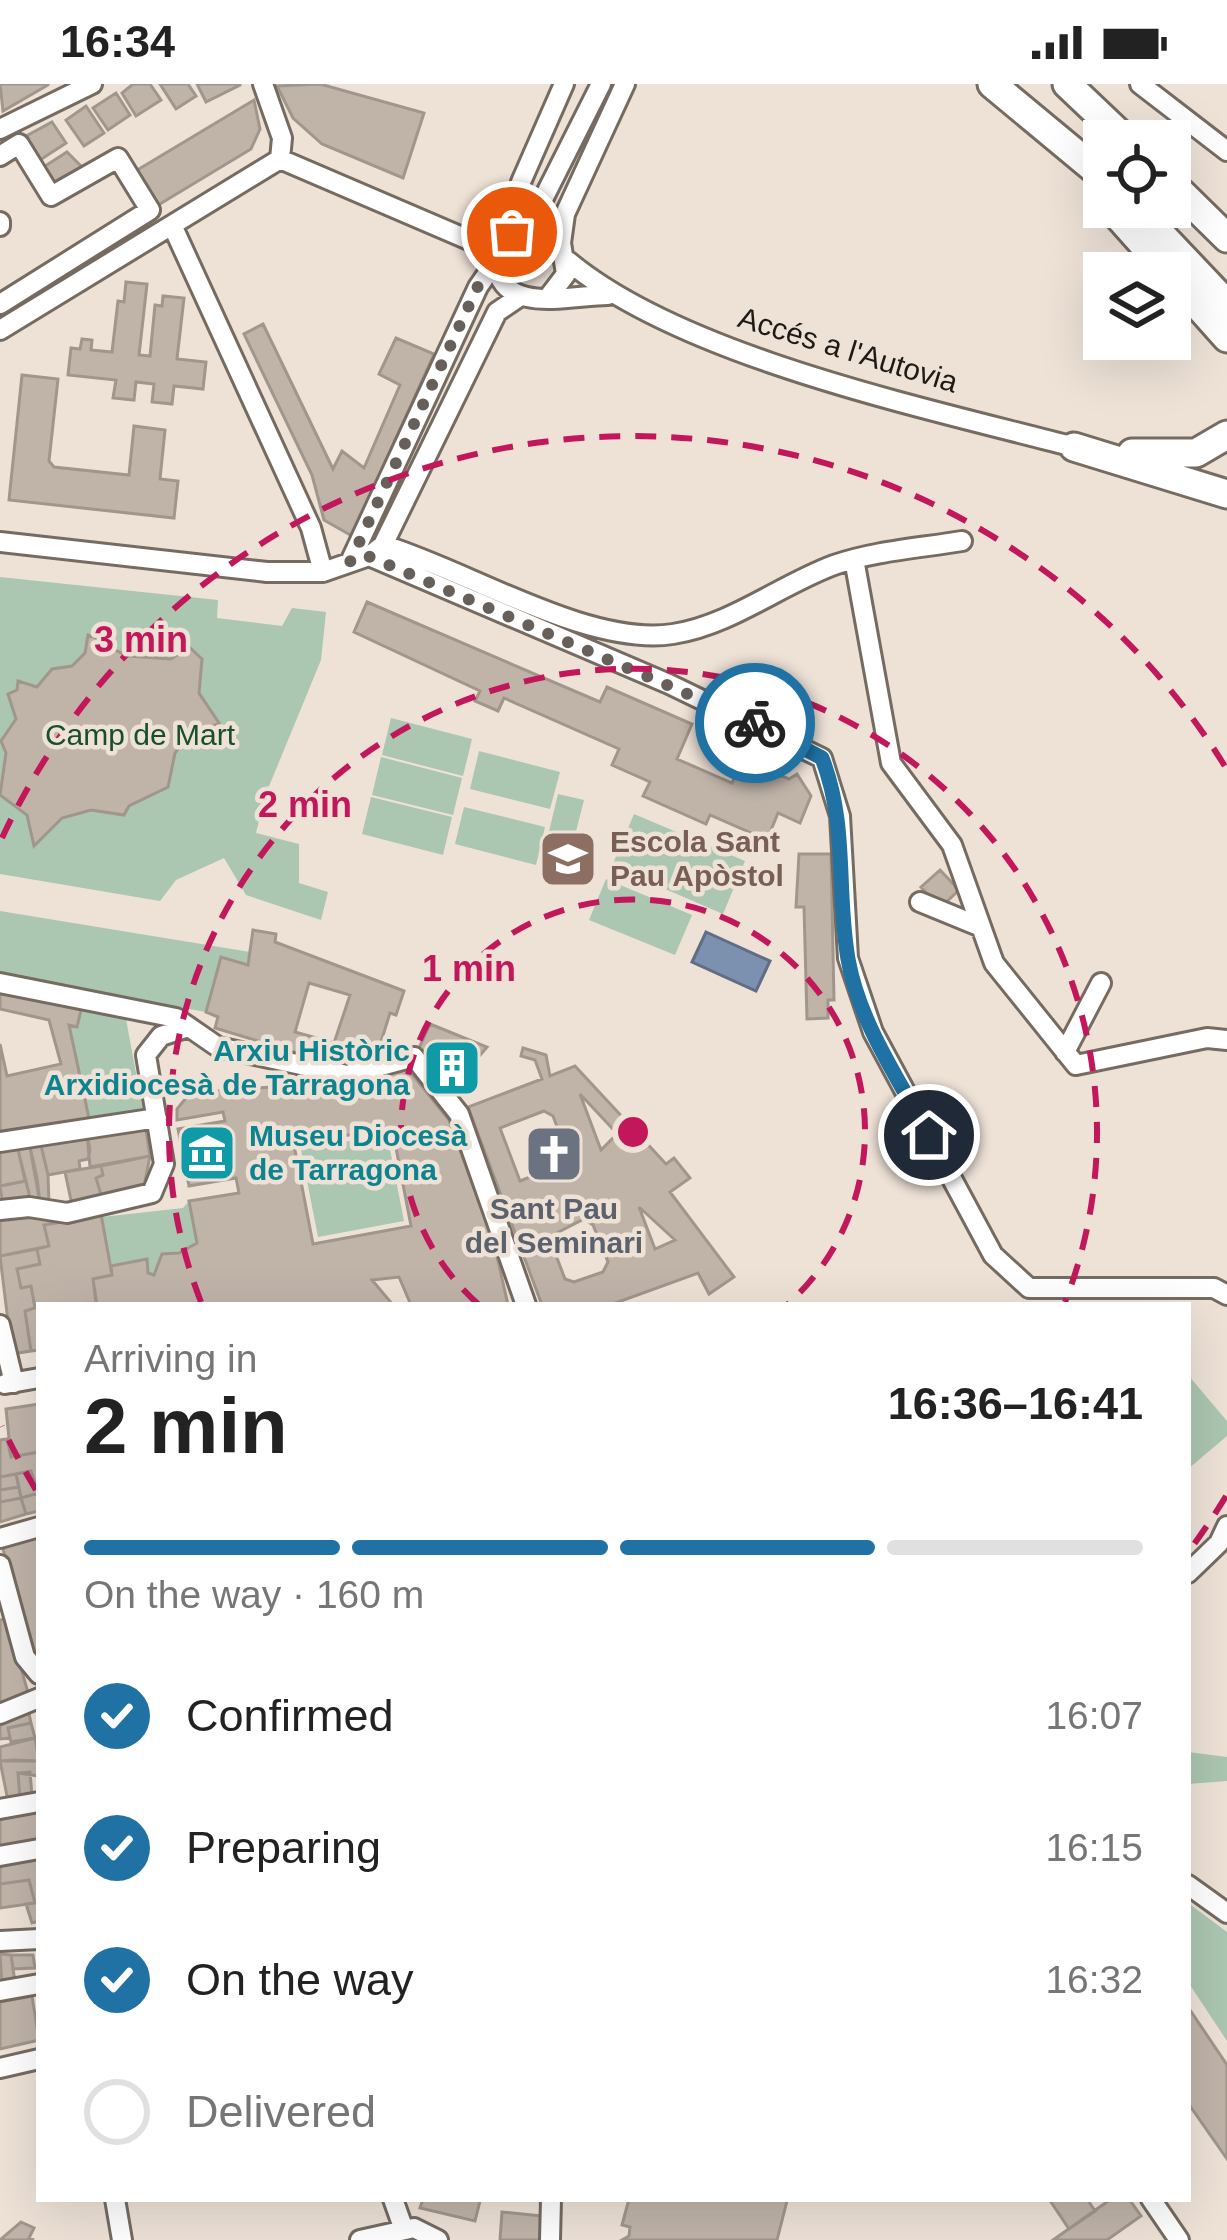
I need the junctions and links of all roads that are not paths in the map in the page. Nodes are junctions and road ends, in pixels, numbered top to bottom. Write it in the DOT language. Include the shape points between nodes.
graph roads {
  1 [pos="92,84"];
  2 [pos="262,84"];
  3 [pos="564,84"];
  4 [pos="601,84"];
  5 [pos="625,84"];
  6 [pos="992,84"];
  7 [pos="1067,84"];
  8 [pos="1093,84"];
  9 [pos="1140,84"];
  10 [pos="1025,111"];
  11 [pos="1105,120"];
  12 [pos="1130,120"];
  13 [pos="0,129"];
  14 [pos="1227,152"];
  15 [pos="0,155"];
  16 [pos="280,159"];
  17 [pos="1083,159"];
  18 [pos="1083,181"];
  19 [pos="1191,195"];
  20 [pos="1191,202"];
  21 [pos="1201,211"];
  22 [pos="172,225"];
  23 [pos="526,228"];
  24 [pos="1128,228"];
  25 [pos="1154,228"];
  26 [pos="1227,238"];
  27 [pos="564,252"];
  28 [pos="496,256"];
  29 [pos="550,295"];
  30 [pos="608,295"];
  31 [pos="519,297"];
  32 [pos="0,304"];
  33 [pos="1227,304"];
  34 [pos="0,330"];
  35 [pos="1227,338"];
  36 [pos="1227,435"];
  37 [pos="1074,447"];
  38 [pos="1227,494"];
  39 [pos="962,541"];
  40 [pos="0,542"];
  41 [pos="367,554"];
  42 [pos="854,559"];
  43 [pos="323,572"];
  44 [pos="920,902"];
  45 [pos="981,927"];
  46 [pos="0,983"];
  47 [pos="1101,983"];
  48 [pos="188,1027"];
  49 [pos="1227,1040"];
  50 [pos="1065,1052"];
  51 [pos="157,1118"];
  52 [pos="0,1142"];
  53 [pos="0,1210"];
  54 [pos="1227,1295"];
  55 [pos="525,1302"];
  56 [pos="0,1325"];
  57 [pos="36,1379"];
  58 [pos="1227,1526"];
  59 [pos="36,1528"];
  60 [pos="0,1538"];
  61 [pos="0,1565"];
  62 [pos="1191,1570"];
  63 [pos="6,1614"];
  64 [pos="36,1670"];
  65 [pos="36,1699"];
  66 [pos="0,1714"];
  67 [pos="36,1803"];
  68 [pos="0,1809"];
  69 [pos="36,1850"];
  70 [pos="0,1856"];
  71 [pos="1191,1888"];
  72 [pos="1227,1913"];
  73 [pos="36,1939"];
  74 [pos="0,1941"];
  75 [pos="36,1985"];
  76 [pos="0,1991"];
  77 [pos="36,2060"];
  78 [pos="0,2068"];
  79 [pos="116,2202"];
  80 [pos="394,2202"];
  81 [pos="551,2202"];
  82 [pos="1153,2202"];
  83 [pos="404,2230"];
  84 [pos="122,2240"];
  85 [pos="360,2240"];
  86 [pos="438,2240"];
  87 [pos="550,2240"];
  88 [pos="1179,2240"];
  1 -- 13 [label="street"];
  2 -- 16 [label="street" via="282,138"];
  3 -- 23 [label="street" via="520,182"];
  4 -- 23 [label="street"];
  5 -- 27 [label="street" via="565,214"];
  6 -- 10 [label="highway"];
  7 -- 11 [label="highway"];
  8 -- 12 [label="highway"];
  9 -- 14 [label="street"];
  10 -- 17 [label="highway"];
  10 -- 18 [label="highway"];
  15 -- 32 [label="street" via="19,144 51,196 118,158 150,211"];
  16 -- 22 [label="street"];
  16 -- 28 [label="street"];
  19 -- 21 [label="highway"];
  20 -- 21 [label="highway"];
  21 -- 26 [label="highway"];
  22 -- 34 [label="street"];
  22 -- 43 [label="street" via="311,528"];
  23 -- 27 [label="street"];
  23 -- 28 [label="street"];
  24 -- 35 [label="highway"];
  25 -- 33 [label="highway"];
  27 -- 29 [label="street" via="562,283"];
  27 -- 30 [label="street"];
  28 -- 31 [label="street" via="499,280"];
  28 -- 41 [label="street"];
  29 -- 30 [label="street"];
  29 -- 31 [label="street"];
  30 -- 37 [label="street, Accés a l'Autovia" via="788,366"];
  31 -- 41 [label="street" via="497,312"];
  36 -- 37 [label="highway" via="1184,454"];
  37 -- 38 [label="highway"];
  39 -- 42 [label="street"];
  40 -- 43 [label="street" via="205,568"];
  41 -- 42 [label="street" via="538,609 669,635"];
  41 -- 43 [label="street"];
  41 -- 54 [label="street" via="822,758 840,816 857,991 993,1255 1029,1288 1214,1288"];
  42 -- 45 [label="street" via="891,763 952,845"];
  44 -- 45 [label="street"];
  45 -- 50 [label="street" via="994,963"];
  46 -- 48 [label="street" via="176,1018"];
  47 -- 50 [label="street"];
  48 -- 51 [label="street" via="161,1036 146,1055"];
  48 -- 55 [label="street" via="218,1047 347,1075 414,1057 460,1114"];
  49 -- 50 [label="street" via="1076,1065"];
  51 -- 52 [label="street"];
  51 -- 53 [label="street" via="164,1164 152,1193 67,1213"];
  56 -- 57 [label="street" via="10,1383"];
  58 -- 62 [label="street"];
  59 -- 60 [label="street"];
  61 -- 63 [label="street"];
  63 -- 64 [label="street"];
  65 -- 66 [label="street"];
  67 -- 68 [label="street"];
  69 -- 70 [label="street"];
  71 -- 72 [label="street"];
  73 -- 74 [label="street"];
  75 -- 76 [label="street"];
  77 -- 78 [label="street"];
  79 -- 84 [label="street"];
  80 -- 83 [label="street"];
  81 -- 87 [label="street"];
  82 -- 88 [label="street"];
  83 -- 85 [label="street"];
  83 -- 86 [label="street"];
}
